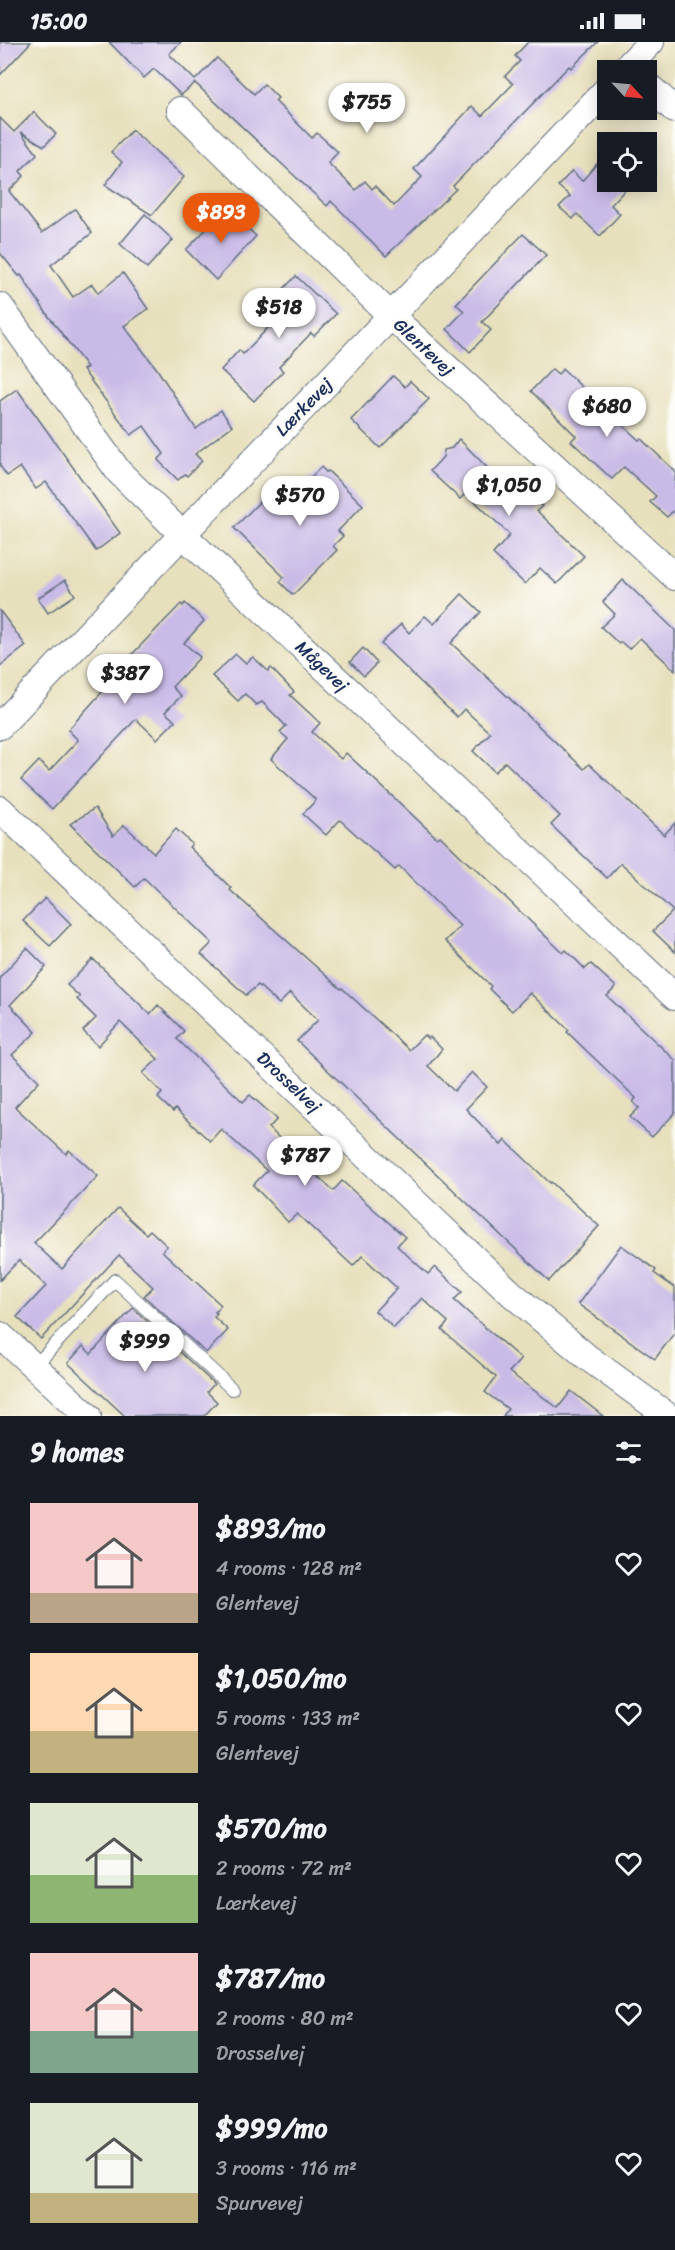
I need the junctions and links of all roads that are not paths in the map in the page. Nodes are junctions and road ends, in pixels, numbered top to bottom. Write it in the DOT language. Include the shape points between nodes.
graph roads {
  1 [pos="651,42"];
  2 [pos="636,60"];
  3 [pos="657,94"];
  4 [pos="597,100"];
  5 [pos="180,110"];
  6 [pos="675,110"];
  7 [pos="0,306"];
  8 [pos="391,316"];
  9 [pos="182,534"];
  10 [pos="675,577"];
  11 [pos="0,726"];
  12 [pos="0,808"];
  13 [pos="675,998"];
  14 [pos="0,1335"];
  15 [pos="34,1367"];
  16 [pos="232,1389"];
  17 [pos="88,1416"];
  18 [pos="668,1416"];
  1 -- 2 [label="street"];
  3 -- 6 [label="street"];
  4 -- 8 [label="street, Lærkevej"];
  5 -- 8 [label="street, Glentevej"];
  7 -- 9 [label="street, Mågevej" via="119,472"];
  8 -- 9 [label="street, Lærkevej"];
  8 -- 10 [label="street, Glentevej"];
  9 -- 11 [label="street, Lærkevej"];
  9 -- 13 [label="street, Mågevej"];
  12 -- 18 [label="street, Drosselvej" via="512,1294 587,1357"];
  14 -- 15 [label="street"];
  15 -- 16 [label="lane" via="116,1280"];
  15 -- 17 [label="street"];
}
